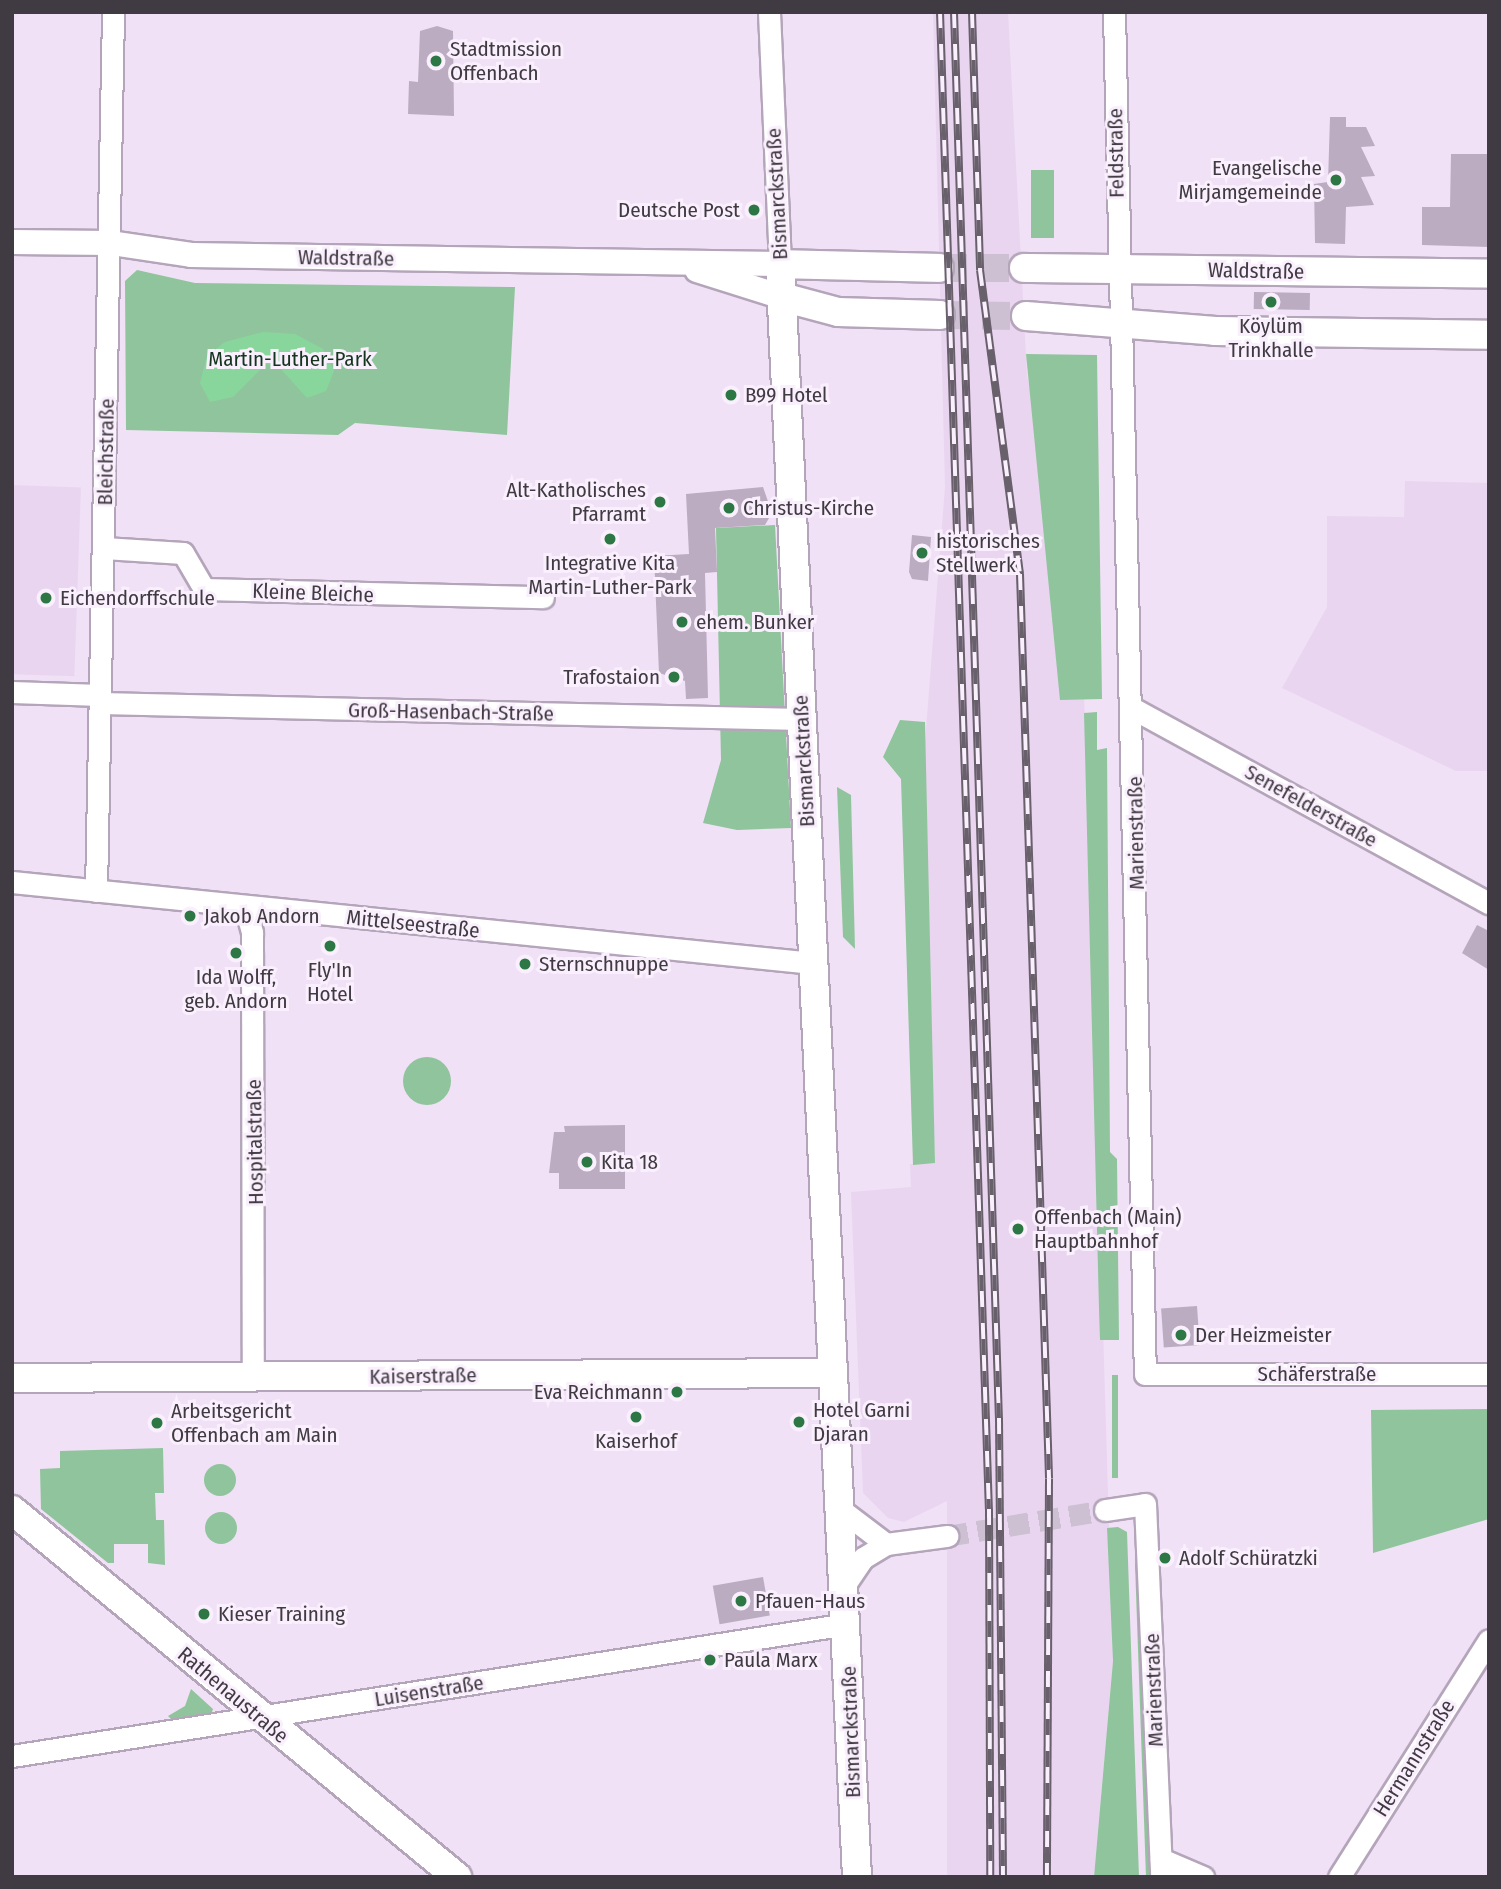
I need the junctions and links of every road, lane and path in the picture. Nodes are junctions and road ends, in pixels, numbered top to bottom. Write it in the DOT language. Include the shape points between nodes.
graph roads {
  1 [pos="113,12"];
  2 [pos="769,12"];
  3 [pos="1114,12"];
  4 [pos="12,242"];
  5 [pos="111,243"];
  6 [pos="680,264"];
  7 [pos="780,264"];
  8 [pos="940,268"];
  9 [pos="1024,268"];
  10 [pos="1489,274"];
  11 [pos="1117,294"];
  12 [pos="782,297"];
  13 [pos="940,315"];
  14 [pos="1026,316"];
  15 [pos="1489,335"];
  16 [pos="104,548"];
  17 [pos="543,597"];
  18 [pos="12,692"];
  19 [pos="100,699"];
  20 [pos="1134,709"];
  21 [pos="802,719"];
  22 [pos="12,882"];
  23 [pos="96,891"];
  24 [pos="1489,903"];
  25 [pos="246,906"];
  26 [pos="813,963"];
  27 [pos="833,1373"];
  28 [pos="1145,1374"];
  29 [pos="1489,1374"];
  30 [pos="12,1378"];
  31 [pos="253,1378"];
  32 [pos="840,1509"];
  33 [pos="12,1510"];
  34 [pos="1105,1510"];
  35 [pos="947,1536"];
  36 [pos="886,1544"];
  37 [pos="844,1587"];
  38 [pos="846,1623"];
  39 [pos="1489,1640"];
  40 [pos="262,1719"];
  41 [pos="12,1756"];
  42 [pos="1161,1868"];
  43 [pos="457,1877"];
  44 [pos="857,1877"];
  45 [pos="1203,1877"];
  46 [pos="1339,1877"];
  1 -- 5 [label="street, Bleichstraße"];
  2 -- 7 [label="street, Bismarckstraße"];
  3 -- 11 [label="street, Feldstraße"];
  4 -- 5 [label="street, Waldstraße"];
  5 -- 6 [label="street, Waldstraße" via="191,255"];
  5 -- 16 [label="street, Bleichstraße"];
  6 -- 7 [label="street, Waldstraße"];
  6 -- 12 [label="street, Waldstraße"];
  7 -- 8 [label="main road, Waldstraße"];
  7 -- 12 [label="main road, Bismarckstraße"];
  9 -- 11 [label="main road, Waldstraße"];
  10 -- 11 [label="main road, Waldstraße"];
  11 -- 14 [label="main road, Waldstraße"];
  11 -- 15 [label="main road, Waldstraße" via="1215,331"];
  11 -- 20 [label="street, Marienstraße"];
  12 -- 13 [label="main road, Waldstraße" via="838,312"];
  12 -- 21 [label="main road, Bismarckstraße"];
  16 -- 17 [label="street, Kleine Bleiche" via="183,553 204,589"];
  16 -- 19 [label="street, Bleichstraße"];
  18 -- 19 [label="street, Groß-Hasenbach-Straße"];
  19 -- 21 [label="street, Groß-Hasenbach-Straße"];
  19 -- 23 [label="street, Bleichstraße"];
  20 -- 24 [label="street, Senefelderstraße"];
  20 -- 28 [label="street, Marienstraße"];
  21 -- 26 [label="main road, Bismarckstraße"];
  22 -- 23 [label="street, Mittelseestraße"];
  23 -- 25 [label="street, Mittelseestraße"];
  25 -- 26 [label="street, Mittelseestraße"];
  25 -- 31 [label="street, Hospitalstraße" via="252,933"];
  26 -- 27 [label="main road, Bismarckstraße"];
  27 -- 31 [label="main road, Kaiserstraße"];
  27 -- 32 [label="main road, Bismarckstraße"];
  28 -- 29 [label="street, Schäferstraße"];
  30 -- 31 [label="main road, Kaiserstraße"];
  32 -- 36 [label="street"];
  32 -- 37 [label="main road, Bismarckstraße"];
  33 -- 40 [label="main road, Rathenaustraße"];
  34 -- 42 [label="street, Marienstraße" via="1145,1504"];
  35 -- 36 [label="street"];
  36 -- 37 [label="street" via="863,1558"];
  37 -- 38 [label="main road, Bismarckstraße"];
  38 -- 40 [label="street, Luisenstraße"];
  38 -- 44 [label="main road, Bismarckstraße"];
  39 -- 46 [label="street, Hermannstraße"];
  40 -- 41 [label="street, Luisenstraße"];
  40 -- 43 [label="main road, Rathenaustraße"];
  42 -- 45 [label="street"];
}
